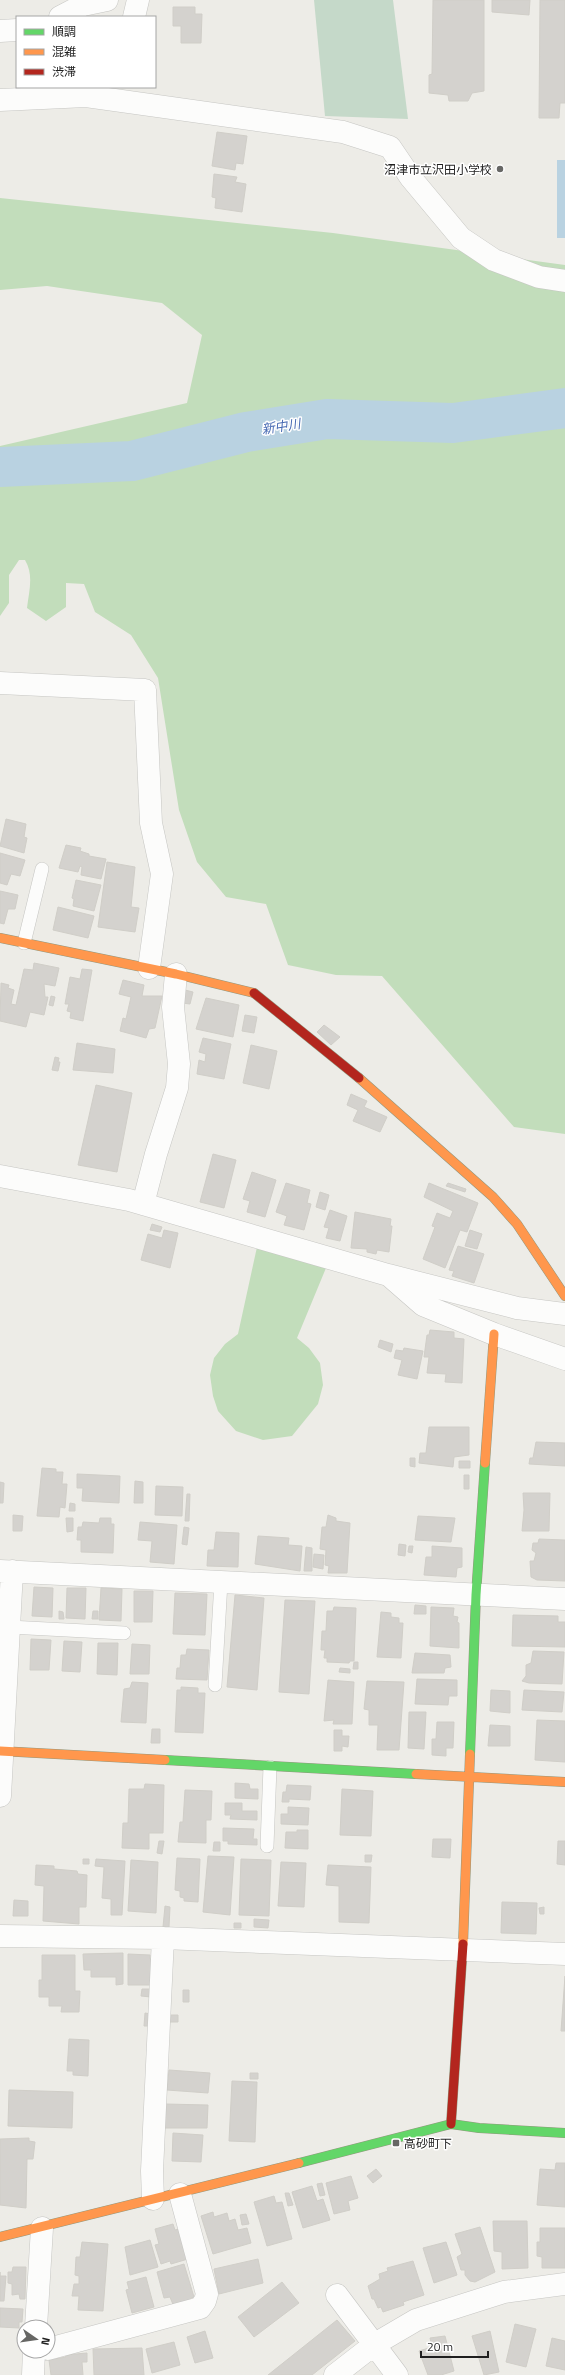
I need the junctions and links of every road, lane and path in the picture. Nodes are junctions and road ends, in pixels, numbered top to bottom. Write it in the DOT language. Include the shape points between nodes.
graph roads {
  1 [pos="107,0"];
  2 [pos="138,0"];
  3 [pos="62,16"];
  4 [pos="134,16"];
  5 [pos="16,30"];
  6 [pos="0,31"];
  7 [pos="90,92"];
  8 [pos="0,100"];
  9 [pos="565,281"];
  10 [pos="0,683"];
  11 [pos="42,869"];
  12 [pos="0,938"];
  13 [pos="24,943"];
  14 [pos="149,968"];
  15 [pos="176,974"];
  16 [pos="0,1176"];
  17 [pos="143,1204"];
  18 [pos="388,1275"];
  19 [pos="565,1305"];
  20 [pos="494,1334"];
  21 [pos="565,1359"];
  22 [pos="6,1571"];
  23 [pos="221,1582"];
  24 [pos="476,1595"];
  25 [pos="565,1599"];
  26 [pos="9,1627"];
  27 [pos="124,1634"];
  28 [pos="215,1685"];
  29 [pos="1,1752"];
  30 [pos="270,1767"];
  31 [pos="470,1778"];
  32 [pos="565,1782"];
  33 [pos="0,1796"];
  34 [pos="267,1846"];
  35 [pos="0,1936"];
  36 [pos="163,1938"];
  37 [pos="463,1949"];
  38 [pos="565,1954"];
  39 [pos="450,2124"];
  40 [pos="565,2133"];
  41 [pos="180,2194"];
  42 [pos="153,2199"];
  43 [pos="42,2228"];
  44 [pos="0,2236"];
  45 [pos="565,2284"];
  46 [pos="337,2295"];
  47 [pos="36,2319"];
  48 [pos="375,2344"];
  49 [pos="56,2346"];
  50 [pos="37,2359"];
  51 [pos="33,2375"];
  52 [pos="335,2375"];
  53 [pos="397,2375"];
  1 -- 3 [label="street" via="83,5"];
  2 -- 4 [label="street"];
  5 -- 6 [label="street"];
  7 -- 8 [label="street"];
  7 -- 9 [label="street" via="343,132 390,146 411,178 462,238 494,260 540,277"];
  10 -- 14 [label="street" via="144,690 151,823 162,874"];
  11 -- 13 [label="lane"];
  12 -- 13 [label="street"];
  13 -- 14 [label="street"];
  14 -- 15 [label="street"];
  15 -- 17 [label="street" via="173,1007 179,1064 177,1088"];
  15 -- 19 [label="street" via="254,993 356,1076 493,1197 517,1224"];
  16 -- 17 [label="street"];
  17 -- 18 [label="street"];
  18 -- 19 [label="street" via="517,1308"];
  18 -- 20 [label="street" via="423,1305"];
  20 -- 21 [label="street"];
  20 -- 24 [label="street"];
  22 -- 23 [label="street"];
  22 -- 26 [label="street"];
  23 -- 24 [label="street"];
  23 -- 28 [label="lane"];
  24 -- 25 [label="street"];
  24 -- 31 [label="street"];
  26 -- 27 [label="lane"];
  26 -- 29 [label="street"];
  29 -- 30 [label="street"];
  29 -- 33 [label="street"];
  30 -- 31 [label="street"];
  30 -- 34 [label="lane"];
  31 -- 32 [label="street"];
  31 -- 37 [label="street"];
  35 -- 36 [label="street"];
  36 -- 37 [label="street"];
  36 -- 42 [label="street" via="152,2171"];
  37 -- 38 [label="street"];
  37 -- 39 [label="street"];
  39 -- 40 [label="street"];
  39 -- 41 [label="street"];
  41 -- 42 [label="street"];
  41 -- 49 [label="street" via="206,2294 200,2308"];
  42 -- 43 [label="street"];
  43 -- 44 [label="street"];
  43 -- 47 [label="street"];
  45 -- 48 [label="street" via="504,2292 416,2320"];
  46 -- 48 [label="street"];
  48 -- 52 [label="street"];
  48 -- 53 [label="street"];
  50 -- 51 [label="street"];
}
